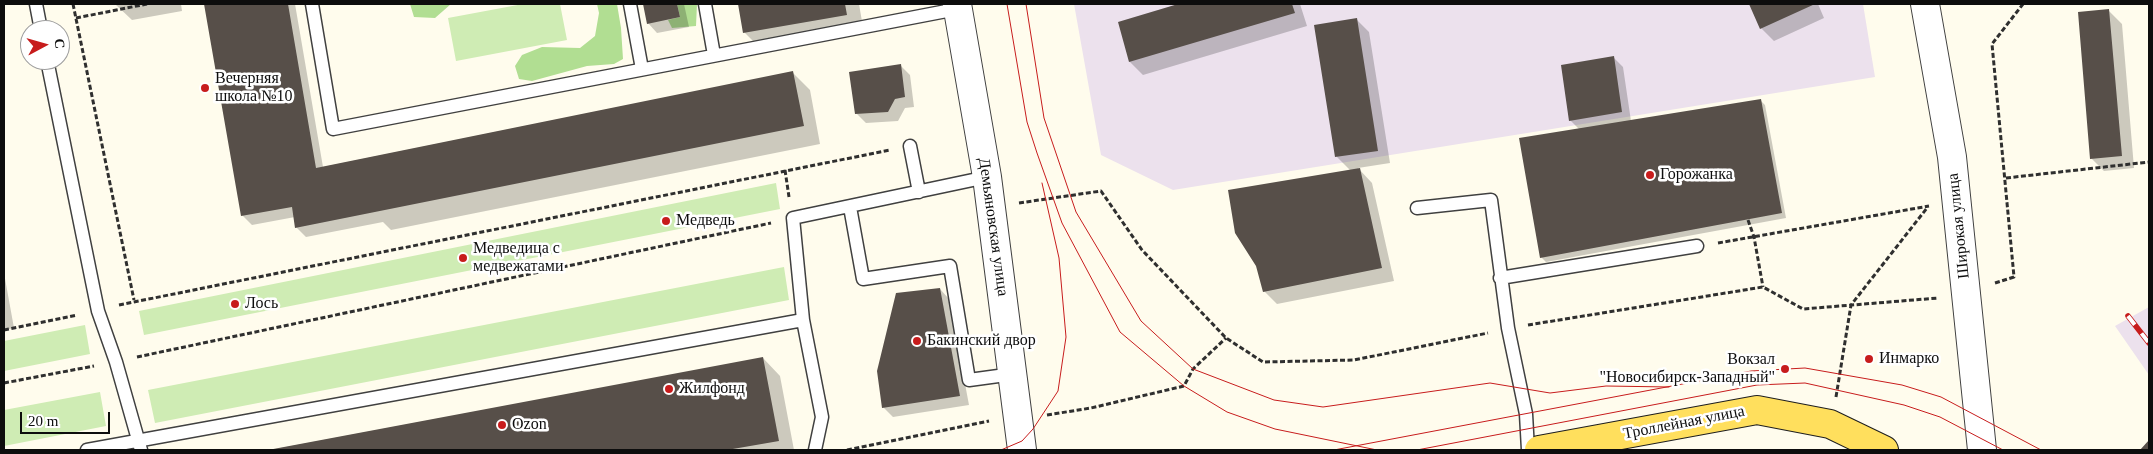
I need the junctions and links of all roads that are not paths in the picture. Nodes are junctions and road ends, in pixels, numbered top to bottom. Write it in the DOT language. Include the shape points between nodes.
graph roads {
  1 [pos="36,4"];
  2 [pos="312,4"];
  3 [pos="630,4"];
  4 [pos="705,4"];
  5 [pos="1925,4"];
  6 [pos="957,6"];
  7 [pos="39,20"];
  8 [pos="714,55"];
  9 [pos="642,69"];
  10 [pos="49,70"];
  11 [pos="910,146"];
  12 [pos="987,177"];
  13 [pos="918,192"];
  14 [pos="850,207"];
  15 [pos="1417,208"];
  16 [pos="1696,246"];
  17 [pos="1500,278"];
  18 [pos="803,320"];
  19 [pos="1013,374"];
  20 [pos="1593,445"];
  21 [pos="140,446"];
  22 [pos="87,450"];
  23 [pos="815,450"];
  24 [pos="1022,450"];
  25 [pos="1528,450"];
  26 [pos="1539,450"];
  27 [pos="1884,450"];
  28 [pos="1982,450"];
  1 -- 7 [label="lane"];
  2 -- 9 [label="lane" via="333,128"];
  3 -- 9 [label="lane"];
  4 -- 8 [label="lane"];
  5 -- 28 [label="street, Широкая улица" via="1952,157"];
  6 -- 8 [label="lane"];
  6 -- 12 [label="street, Демьяновская улица"];
  8 -- 9 [label="lane"];
  10 -- 21 [label="lane" via="98,311"];
  11 -- 13 [label="lane"];
  12 -- 13 [label="lane"];
  12 -- 19 [label="street, Демьяновская улица"];
  13 -- 14 [label="lane"];
  14 -- 18 [label="lane" via="793,218"];
  14 -- 19 [label="lane" via="862,279 950,266 969,380"];
  15 -- 17 [label="lane" via="1491,200"];
  16 -- 17 [label="lane"];
  17 -- 25 [label="lane" via="1526,414"];
  18 -- 21 [label="lane"];
  18 -- 23 [label="lane" via="822,417"];
  19 -- 24 [label="street, Демьяновская улица"];
  20 -- 26 [label="main road, Троллейная улица"];
  20 -- 27 [label="main road, Троллейная улица" via="1757,410 1830,424"];
  21 -- 22 [label="lane"];
}
